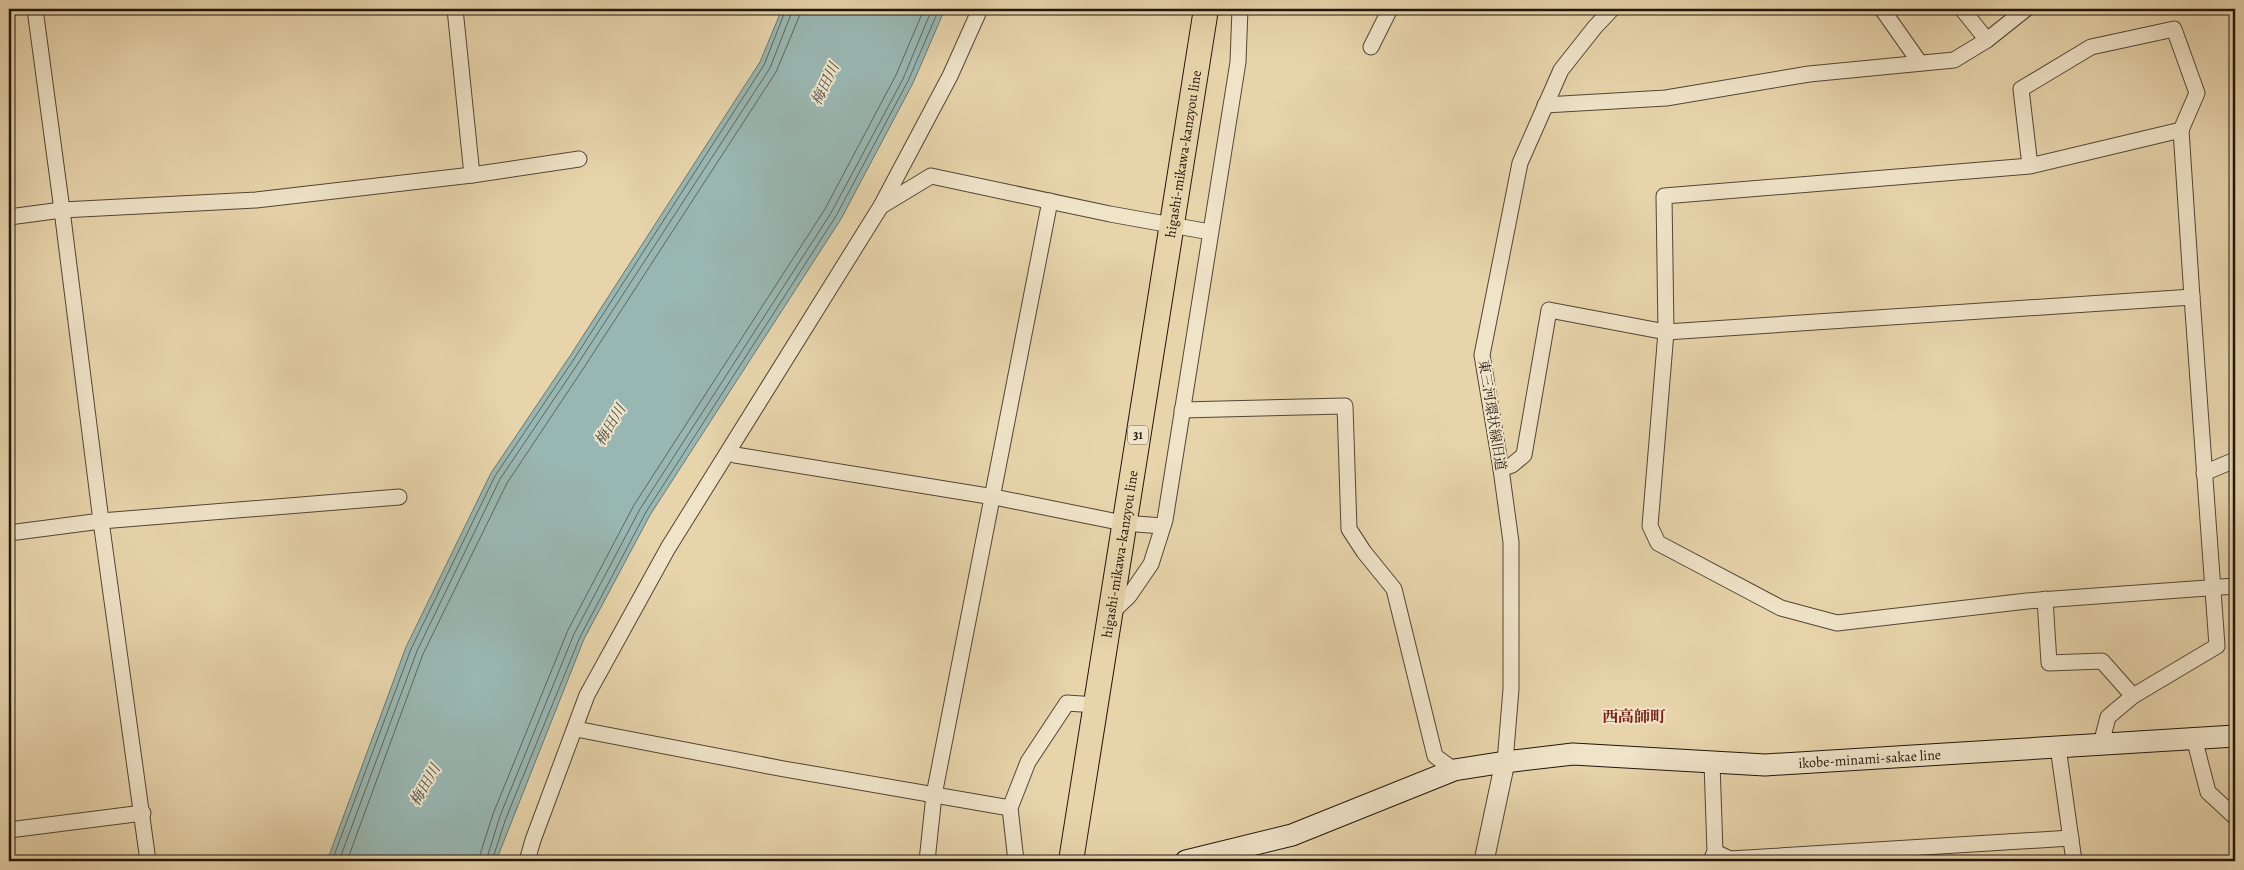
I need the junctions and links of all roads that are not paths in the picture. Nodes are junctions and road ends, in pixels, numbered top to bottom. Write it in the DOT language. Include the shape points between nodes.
graph roads {
  1 [pos="35,9"];
  2 [pos="455,9"];
  3 [pos="980,9"];
  4 [pos="1206,9"];
  5 [pos="1240,9"];
  6 [pos="1390,9"];
  7 [pos="1612,9"];
  8 [pos="1882,9"];
  9 [pos="1962,9"];
  10 [pos="2026,9"];
  11 [pos="1987,40"];
  12 [pos="1371,46"];
  13 [pos="1920,63"];
  14 [pos="1545,104"];
  15 [pos="2181,130"];
  16 [pos="579,159"];
  17 [pos="2030,166"];
  18 [pos="472,175"];
  19 [pos="1050,201"];
  20 [pos="881,206"];
  21 [pos="62,210"];
  22 [pos="9,217"];
  23 [pos="1172,224"];
  24 [pos="1210,232"];
  25 [pos="2192,297"];
  26 [pos="1666,332"];
  27 [pos="1182,410"];
  28 [pos="730,450"];
  29 [pos="2235,460"];
  30 [pos="1502,470"];
  31 [pos="2204,473"];
  32 [pos="398,497"];
  33 [pos="994,497"];
  34 [pos="101,521"];
  35 [pos="1123,523"];
  36 [pos="1163,526"];
  37 [pos="9,533"];
  38 [pos="2235,586"];
  39 [pos="2212,588"];
  40 [pos="2046,599"];
  41 [pos="1110,614"];
  42 [pos="2133,696"];
  43 [pos="1096,705"];
  44 [pos="576,730"];
  45 [pos="2235,736"];
  46 [pos="2194,738"];
  47 [pos="2101,744"];
  48 [pos="2058,747"];
  49 [pos="1505,762"];
  50 [pos="1712,763"];
  51 [pos="1454,770"];
  52 [pos="934,795"];
  53 [pos="1010,808"];
  54 [pos="143,813"];
  55 [pos="2235,817"];
  56 [pos="9,830"];
  57 [pos="2071,838"];
  58 [pos="1712,857"];
  59 [pos="148,861"];
  60 [pos="527,861"];
  61 [pos="927,861"];
  62 [pos="1016,861"];
  63 [pos="1070,861"];
  64 [pos="1186,861"];
  65 [pos="1484,861"];
  66 [pos="2074,861"];
  1 -- 21 [label="street"];
  2 -- 18 [label="street"];
  3 -- 20 [label="street" via="950,76"];
  4 -- 23 [label="main road, higashi-mikawa-kanzyou line / 31"];
  5 -- 24 [label="street" via="1238,62"];
  6 -- 12 [label="street"];
  7 -- 14 [label="street, 東三河環状線旧道" via="1562,70"];
  8 -- 13 [label="street"];
  9 -- 11 [label="street"];
  10 -- 11 [label="street"];
  11 -- 13 [label="street" via="1954,60"];
  13 -- 14 [label="street" via="1809,74 1666,98"];
  14 -- 30 [label="street, 東三河環状線旧道" via="1520,163 1482,356"];
  15 -- 17 [label="street"];
  15 -- 17 [label="street" via="2197,92 2174,29 2091,47 2021,89"];
  15 -- 25 [label="street"];
  16 -- 18 [label="street"];
  17 -- 26 [label="street" via="1664,196"];
  18 -- 21 [label="street" via="256,200"];
  19 -- 20 [label="street" via="931,176"];
  19 -- 23 [label="street"];
  19 -- 33 [label="street"];
  20 -- 28 [label="street"];
  21 -- 22 [label="street"];
  21 -- 34 [label="street"];
  23 -- 24 [label="street"];
  23 -- 35 [label="main road, higashi-mikawa-kanzyou line / 31"];
  24 -- 27 [label="street"];
  25 -- 26 [label="street"];
  25 -- 31 [label="street"];
  26 -- 30 [label="street" via="1549,310 1524,455"];
  26 -- 40 [label="street" via="1650,526 1658,543 1781,608 1837,623"];
  27 -- 36 [label="street"];
  27 -- 51 [label="street" via="1345,406 1349,529 1394,589 1435,756"];
  28 -- 33 [label="street" via="735,454"];
  28 -- 44 [label="street" via="668,548 587,695"];
  29 -- 31 [label="street"];
  30 -- 49 [label="street, 東三河環状線旧道" via="1511,542 1511,689"];
  31 -- 39 [label="street"];
  32 -- 34 [label="street"];
  33 -- 35 [label="street"];
  33 -- 52 [label="street"];
  34 -- 37 [label="street"];
  34 -- 54 [label="street"];
  35 -- 36 [label="street"];
  35 -- 41 [label="main road, higashi-mikawa-kanzyou line / 31"];
  36 -- 41 [label="street" via="1151,564 1129,596"];
  38 -- 39 [label="street"];
  39 -- 40 [label="street"];
  39 -- 42 [label="street" via="2217,646"];
  40 -- 42 [label="street" via="2049,663 2102,661"];
  41 -- 43 [label="main road, higashi-mikawa-kanzyou line / 31"];
  42 -- 47 [label="street" via="2108,717"];
  43 -- 53 [label="street" via="1067,703 1028,762"];
  43 -- 63 [label="main road, higashi-mikawa-kanzyou line / 31"];
  44 -- 52 [label="street"];
  44 -- 60 [label="street"];
  45 -- 46 [label="main road, ikobe-minami-sakae line"];
  46 -- 47 [label="main road, ikobe-minami-sakae line"];
  46 -- 55 [label="street" via="2208,792"];
  47 -- 48 [label="main road, ikobe-minami-sakae line"];
  48 -- 50 [label="main road, ikobe-minami-sakae line" via="1765,765"];
  48 -- 57 [label="street"];
  49 -- 50 [label="main road, ikobe-minami-sakae line" via="1573,754"];
  49 -- 51 [label="main road"];
  49 -- 65 [label="street"];
  50 -- 58 [label="street"];
  51 -- 64 [label="main road" via="1292,835"];
  52 -- 53 [label="street"];
  52 -- 61 [label="street"];
  53 -- 62 [label="street"];
  54 -- 56 [label="street"];
  54 -- 59 [label="street"];
  57 -- 58 [label="street" via="1730,860"];
  57 -- 66 [label="street"];
}
